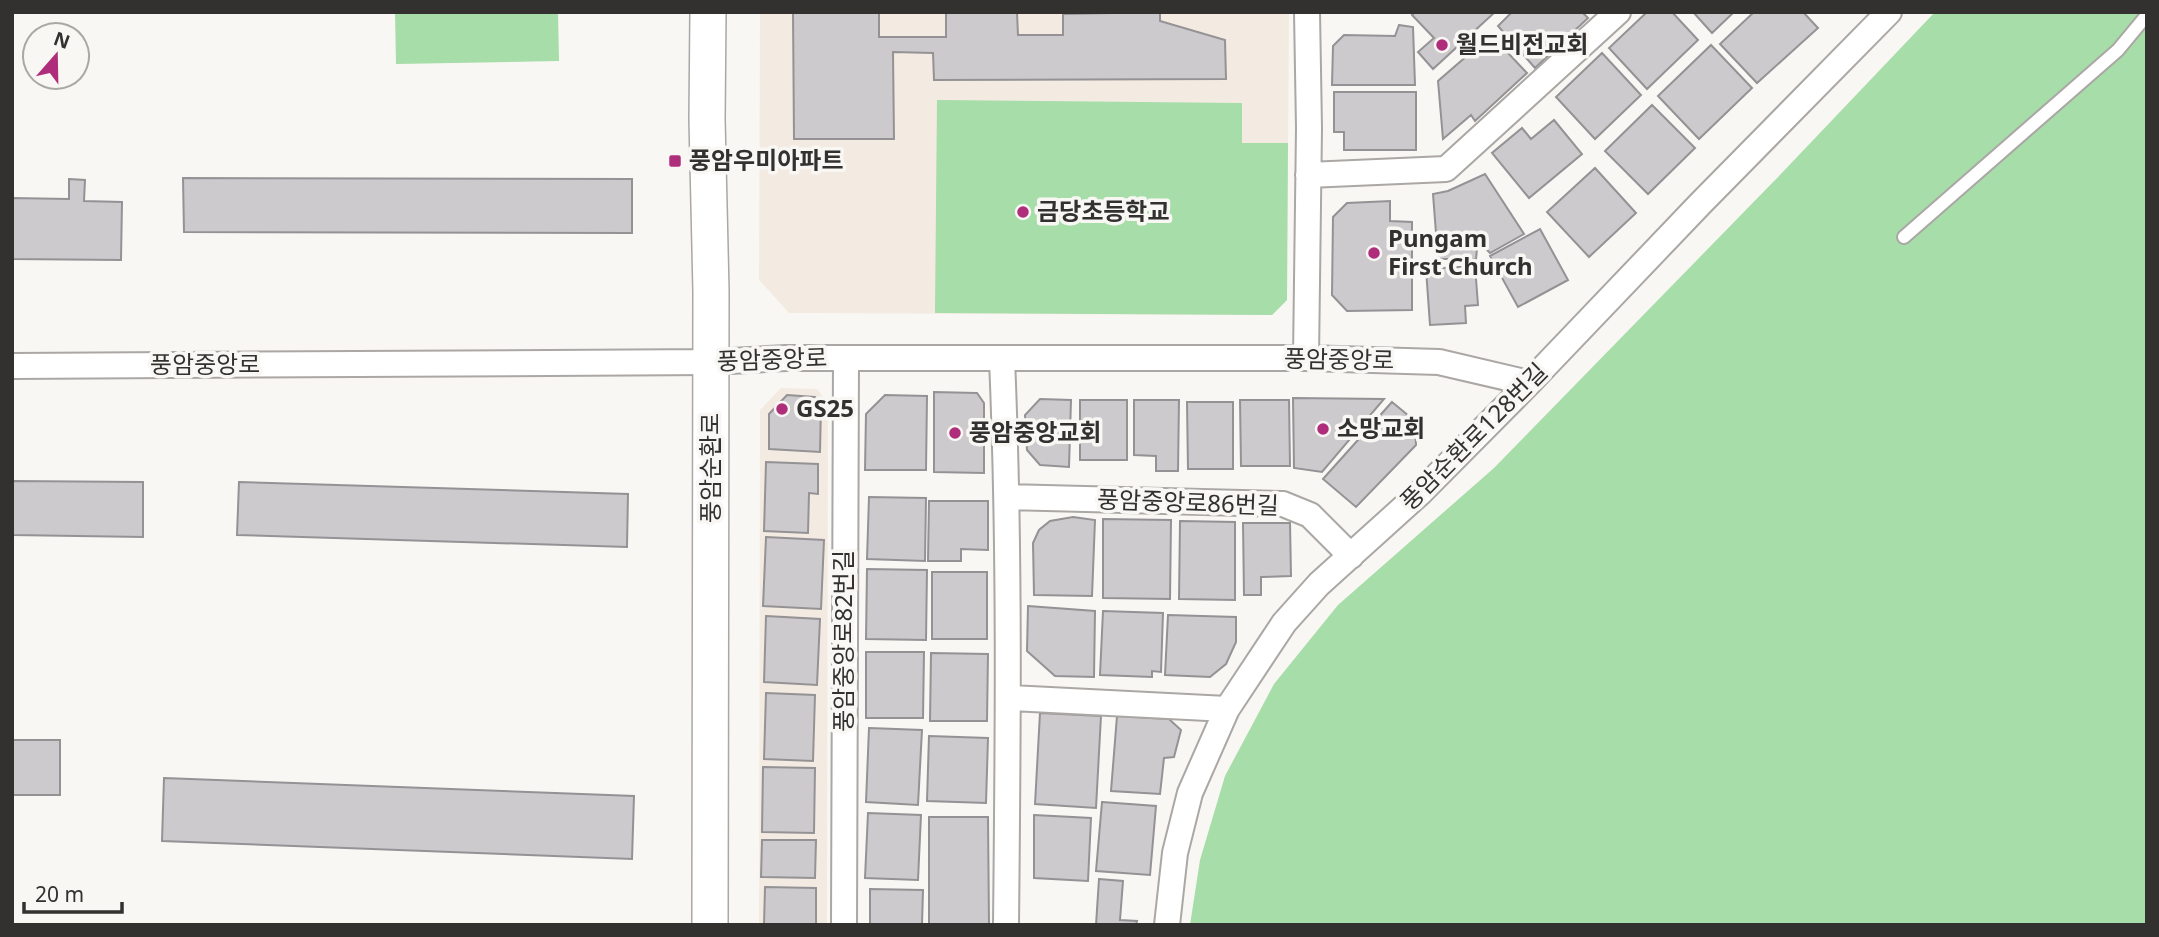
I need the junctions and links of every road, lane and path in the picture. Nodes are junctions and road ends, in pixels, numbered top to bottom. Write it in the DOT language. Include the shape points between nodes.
graph roads {
  1 [pos="708,12"];
  2 [pos="1307,12"];
  3 [pos="1618,12"];
  4 [pos="1889,12"];
  5 [pos="2147,15"];
  6 [pos="1308,175"];
  7 [pos="1904,237"];
  8 [pos="846,358"];
  9 [pos="1306,358"];
  10 [pos="1002,359"];
  11 [pos="710,362"];
  12 [pos="12,366"];
  13 [pos="1529,383"];
  14 [pos="1007,497"];
  15 [pos="1351,556"];
  16 [pos="1009,698"];
  17 [pos="1227,709"];
  18 [pos="710,925"];
  19 [pos="844,925"];
  20 [pos="1006,925"];
  21 [pos="1167,925"];
  1 -- 11 [label="street, 풍암순환로"];
  2 -- 6 [label="street"];
  3 -- 6 [label="street" via="1446,169"];
  4 -- 13 [label="street, 풍암순환로128번길"];
  5 -- 7 [label="lane" via="2118,50"];
  6 -- 9 [label="street"];
  8 -- 10 [label="street, 풍암중앙로"];
  8 -- 11 [label="street, 풍암중앙로"];
  8 -- 19 [label="street, 풍암중앙로82번길"];
  9 -- 10 [label="street, 풍암중앙로"];
  9 -- 13 [label="street, 풍암중앙로" via="1439,362"];
  10 -- 14 [label="street"];
  11 -- 12 [label="street, 풍암중앙로"];
  11 -- 18 [label="street, 풍암순환로"];
  13 -- 15 [label="street, 풍암순환로128번길"];
  14 -- 15 [label="street, 풍암중앙로86번길" via="1283,503 1310,515"];
  14 -- 16 [label="street"];
  15 -- 17 [label="street, 풍암순환로128번길" via="1284,623"];
  16 -- 17 [label="street"];
  16 -- 20 [label="street"];
  17 -- 21 [label="street, 풍암순환로128번길" via="1190,793 1175,853"];
}
